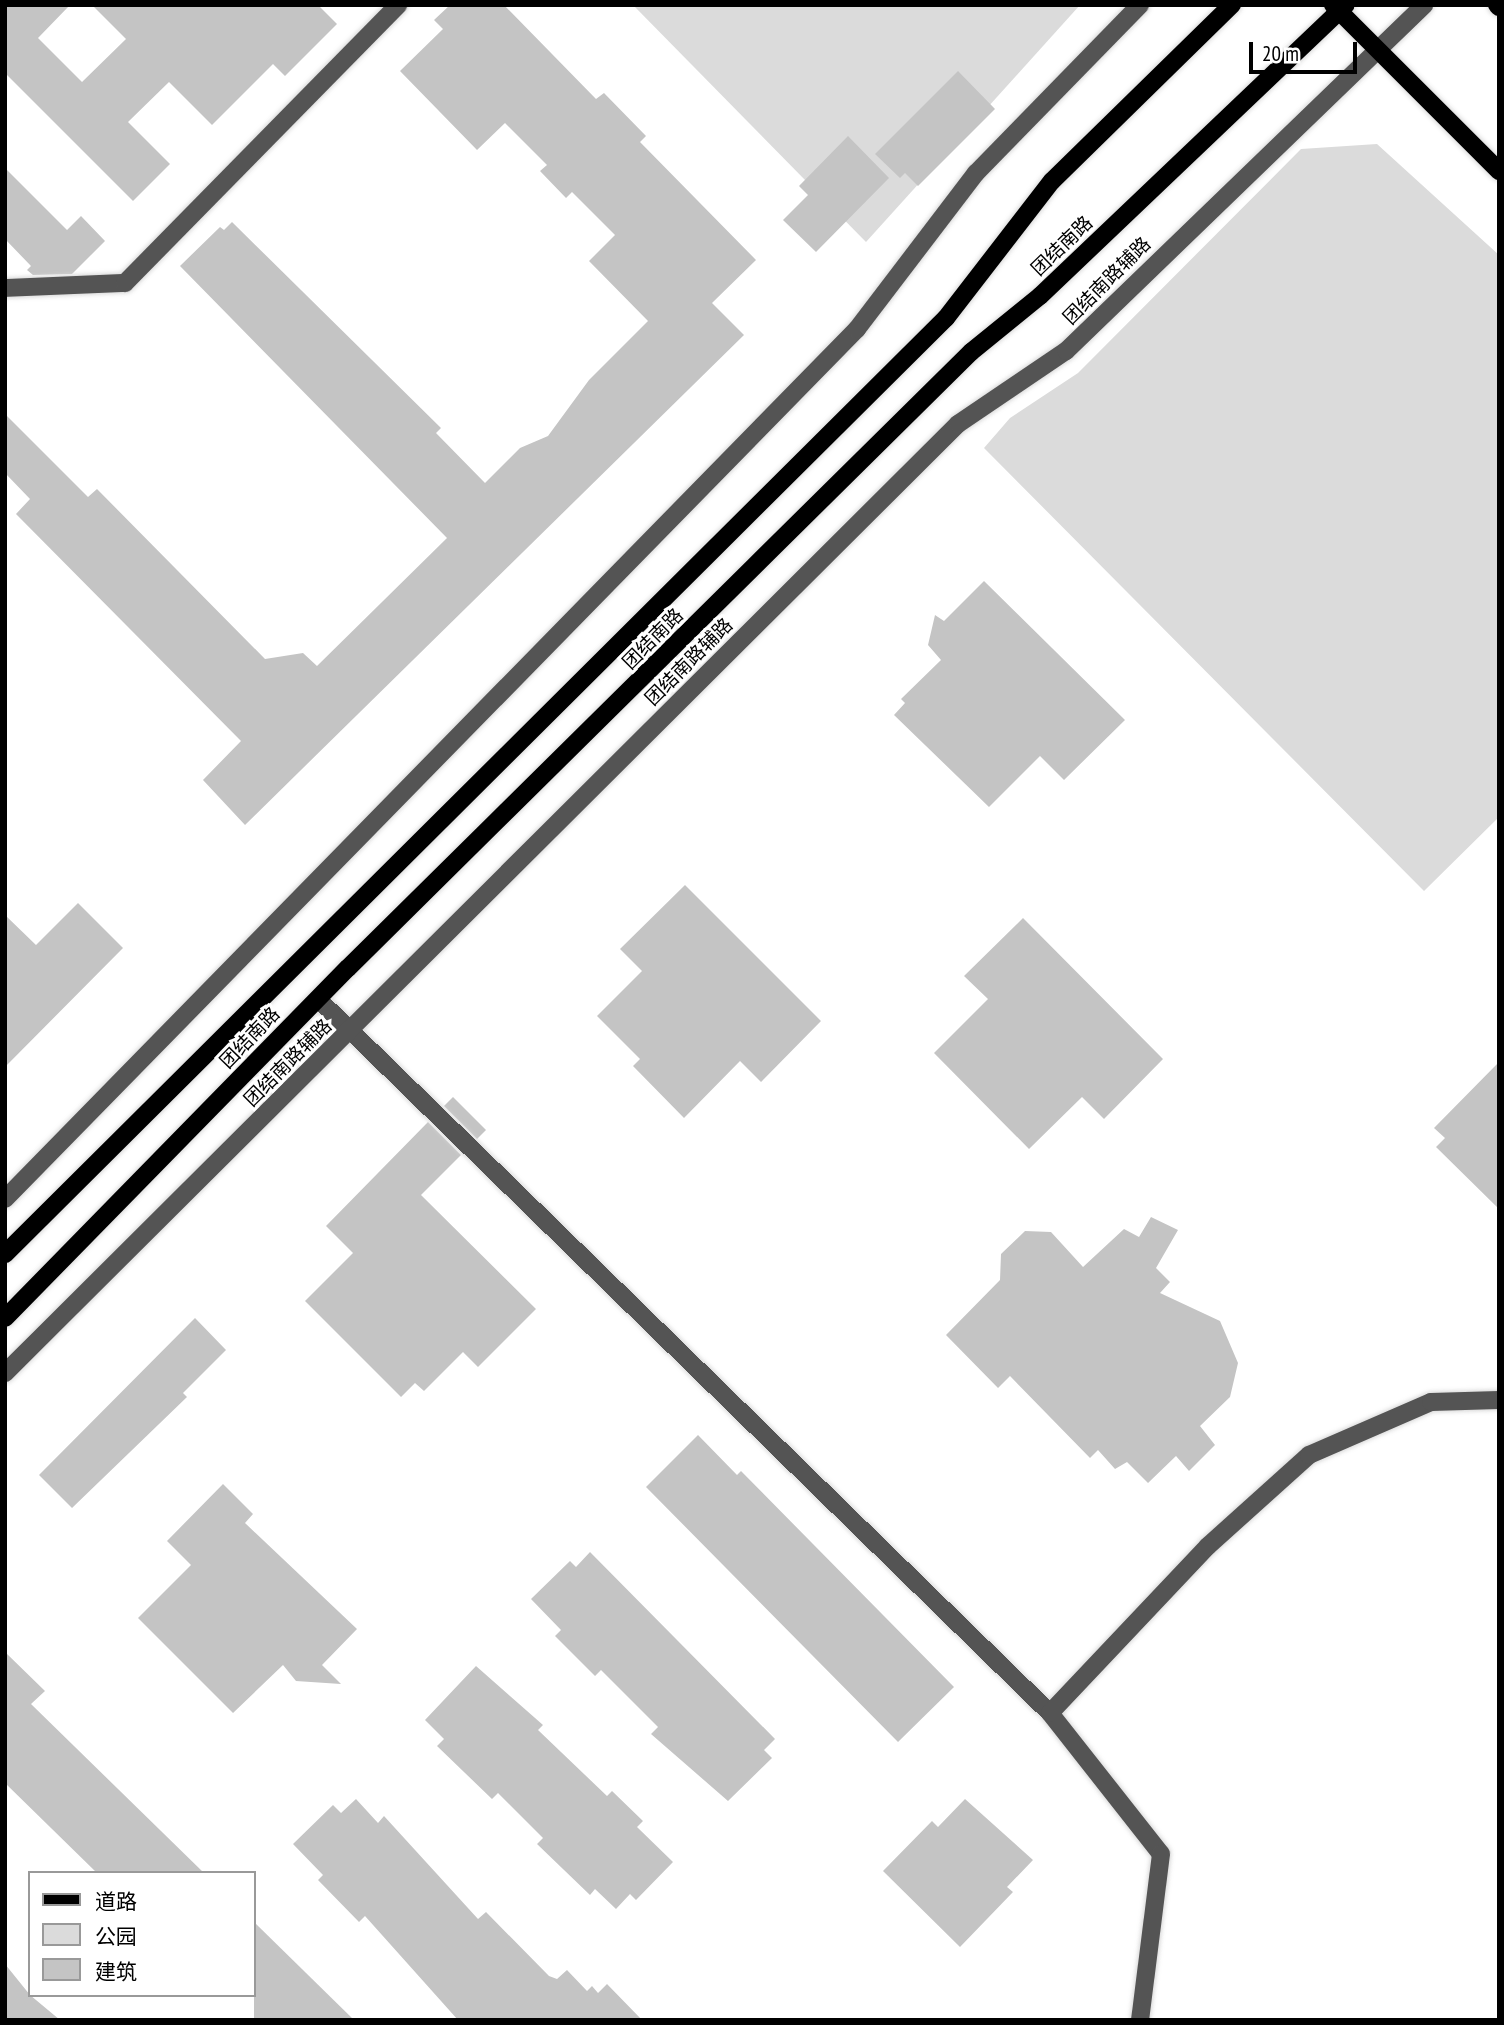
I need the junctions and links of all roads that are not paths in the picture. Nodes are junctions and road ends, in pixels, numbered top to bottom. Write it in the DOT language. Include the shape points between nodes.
graph roads {
  1 [pos="398,5"];
  2 [pos="1140,5"];
  3 [pos="1232,5"];
  4 [pos="1423,5"];
  5 [pos="1339,7"];
  6 [pos="1375,50"];
  7 [pos="1499,171"];
  8 [pos="5,288"];
  9 [pos="318,999"];
  10 [pos="350,1031"];
  11 [pos="5,1199"];
  12 [pos="5,1254"];
  13 [pos="5,1318"];
  14 [pos="5,1373"];
  15 [pos="1499,1400"];
  16 [pos="1050,1713"];
  17 [pos="1140,2020"];
  1 -- 8 [label="street" via="125,283"];
  2 -- 11 [label="street" via="976,173 857,329"];
  3 -- 12 [label="main road, 团结南路" via="1052,181 946,318"];
  4 -- 6 [label="street, 团结南路辅路"];
  5 -- 6 [label="main road"];
  5 -- 9 [label="main road, 团结南路" via="1041,296 971,352"];
  6 -- 7 [label="main road"];
  6 -- 10 [label="street, 团结南路辅路" via="1066,351 958,424"];
  9 -- 10 [label="street"];
  9 -- 13 [label="main road, 团结南路"];
  10 -- 14 [label="street, 团结南路辅路"];
  10 -- 16 [label="street"];
  15 -- 16 [label="street" via="1431,1402 1309,1455 1208,1546"];
  16 -- 17 [label="street" via="1161,1854"];
}
